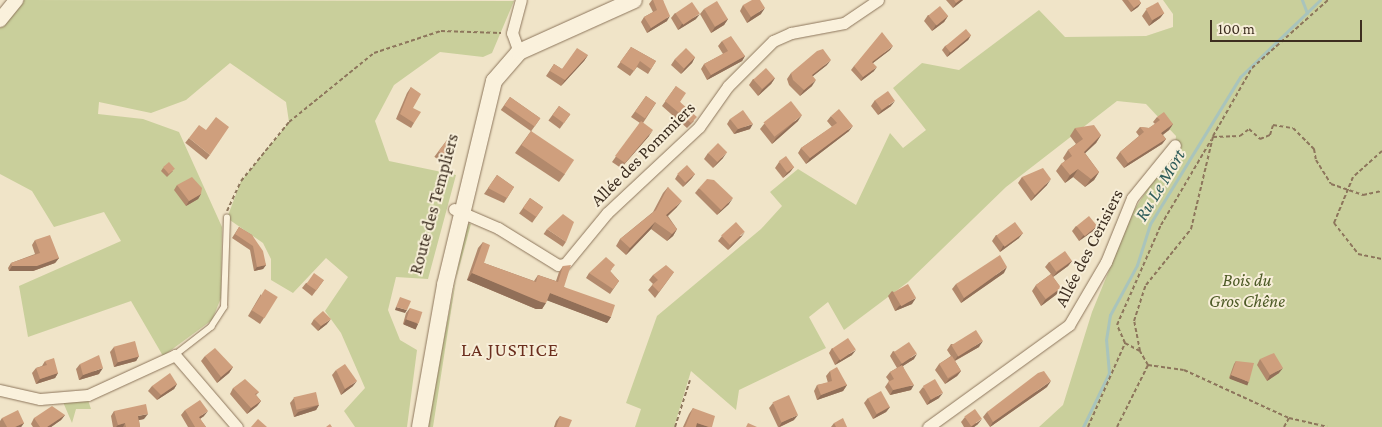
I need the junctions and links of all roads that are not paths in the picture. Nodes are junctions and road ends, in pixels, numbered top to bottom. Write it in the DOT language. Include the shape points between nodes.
graph roads {
  1 [pos="16,0"];
  2 [pos="521,0"];
  3 [pos="634,0"];
  4 [pos="878,0"];
  5 [pos="0,20"];
  6 [pos="515,44"];
  7 [pos="1175,145"];
  8 [pos="459,210"];
  9 [pos="227,218"];
  10 [pos="175,355"];
  11 [pos="0,390"];
  12 [pos="237,427"];
  13 [pos="413,427"];
  14 [pos="420,427"];
  15 [pos="928,427"];
  1 -- 5 [label="street"];
  2 -- 6 [label="street"];
  3 -- 6 [label="main road" via="555,34"];
  4 -- 8 [label="street, Allée des Pommiers" via="844,23 791,32 773,41 728,86 699,127 607,213 565,264 558,265"];
  6 -- 8 [label="main road, Route des Templiers" via="488,78"];
  7 -- 15 [label="street, Allée des Cerisiers" via="1132,198 1106,262 1070,325"];
  8 -- 13 [label="main road, Route des Templiers" via="431,299"];
  8 -- 14 [label="main road, Route des Templiers"];
  9 -- 10 [label="lane" via="224,307 211,328"];
  10 -- 11 [label="street" via="88,395 40,399"];
  10 -- 12 [label="street"];
}
